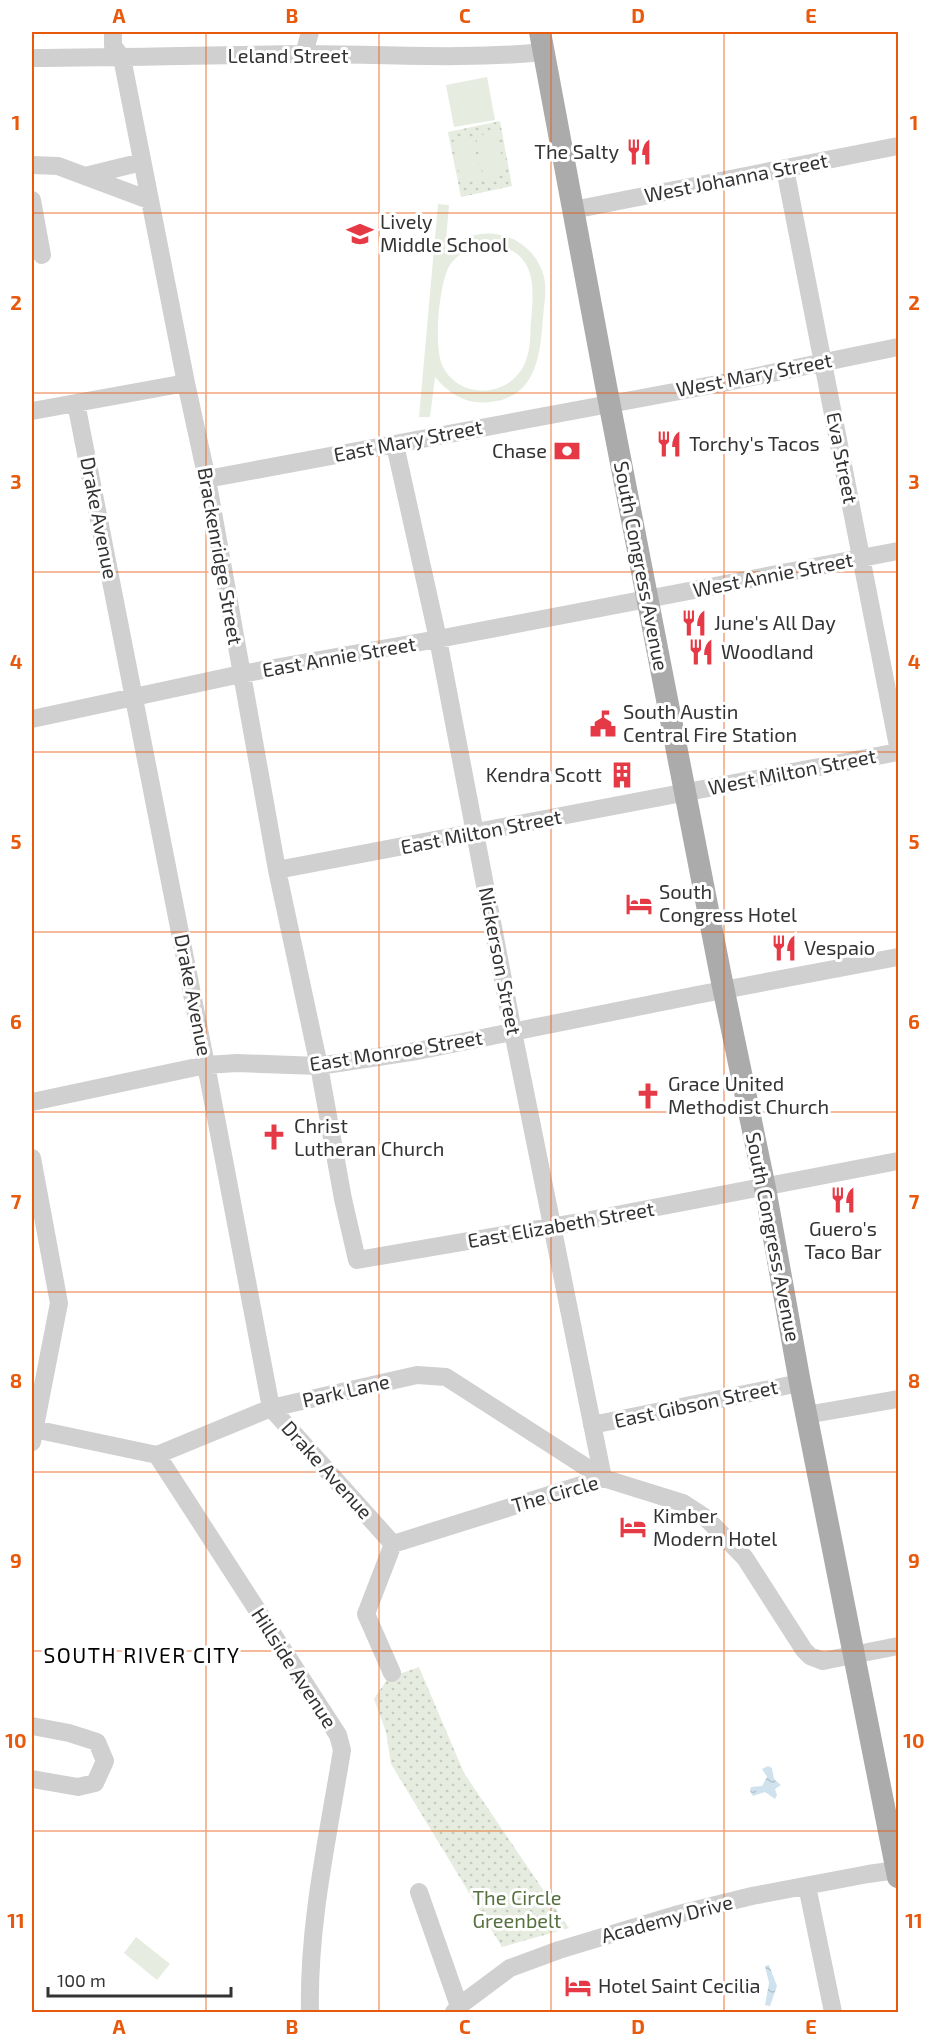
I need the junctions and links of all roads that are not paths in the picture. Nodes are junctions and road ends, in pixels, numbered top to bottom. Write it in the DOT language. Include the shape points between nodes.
graph roads {
  1 [pos="113,32"];
  2 [pos="310,32"];
  3 [pos="542,42"];
  4 [pos="304,54"];
  5 [pos="32,58"];
  6 [pos="122,58"];
  7 [pos="898,146"];
  8 [pos="142,162"];
  9 [pos="32,165"];
  10 [pos="785,169"];
  11 [pos="85,176"];
  12 [pos="32,200"];
  13 [pos="149,200"];
  14 [pos="573,210"];
  15 [pos="42,255"];
  16 [pos="898,347"];
  17 [pos="824,361"];
  18 [pos="186,382"];
  19 [pos="76,403"];
  20 [pos="610,403"];
  21 [pos="32,411"];
  22 [pos="395,445"];
  23 [pos="207,479"];
  24 [pos="898,551"];
  25 [pos="862,558"];
  26 [pos="647,600"];
  27 [pos="438,639"];
  28 [pos="241,674"];
  29 [pos="134,698"];
  30 [pos="32,719"];
  31 [pos="898,746"];
  32 [pos="898,752"];
  33 [pos="685,793"];
  34 [pos="476,832"];
  35 [pos="277,870"];
  36 [pos="898,957"];
  37 [pos="724,990"];
  38 [pos="513,1032"];
  39 [pos="206,1065"];
  40 [pos="319,1066"];
  41 [pos="32,1102"];
  42 [pos="32,1158"];
  43 [pos="898,1161"];
  44 [pos="765,1188"];
  45 [pos="553,1227"];
  46 [pos="357,1260"];
  47 [pos="800,1383"];
  48 [pos="898,1399"];
  49 [pos="271,1408"];
  50 [pos="806,1415"];
  51 [pos="592,1425"];
  52 [pos="33,1435"];
  53 [pos="158,1455"];
  54 [pos="603,1478"];
  55 [pos="393,1544"];
  56 [pos="898,1646"];
  57 [pos="854,1654"];
  58 [pos="392,1673"];
  59 [pos="32,1726"];
  60 [pos="32,1779"];
  61 [pos="898,1874"];
  62 [pos="807,1886"];
  63 [pos="419,1892"];
  64 [pos="457,2009"];
  65 [pos="310,2013"];
  66 [pos="833,2013"];
  1 -- 6 [label="street, Brackenridge Street" via="113,46"];
  2 -- 4 [label="street"];
  3 -- 4 [label="street, Leland Street" via="507,55"];
  3 -- 14 [label="main road, South Congress Avenue"];
  4 -- 6 [label="street, Leland Street"];
  5 -- 6 [label="street, Leland Street"];
  6 -- 8 [label="street, Brackenridge Street"];
  7 -- 10 [label="street, West Johanna Street"];
  8 -- 11 [label="street"];
  8 -- 13 [label="street, Brackenridge Street"];
  9 -- 11 [label="street" via="58,166"];
  10 -- 14 [label="street, West Johanna Street"];
  10 -- 17 [label="street, Eva Street"];
  11 -- 13 [label="street"];
  12 -- 15 [label="street"];
  13 -- 18 [label="street, Brackenridge Street"];
  14 -- 20 [label="main road, South Congress Avenue"];
  16 -- 17 [label="street, West Mary Street"];
  17 -- 20 [label="street, West Mary Street"];
  17 -- 25 [label="street, Eva Street"];
  18 -- 19 [label="street"];
  18 -- 23 [label="street, Brackenridge Street"];
  19 -- 21 [label="street"];
  19 -- 29 [label="street, Drake Avenue"];
  20 -- 22 [label="street, East Mary Street"];
  20 -- 26 [label="main road, South Congress Avenue"];
  22 -- 23 [label="street, East Mary Street"];
  22 -- 27 [label="street, Nickerson Street"];
  23 -- 28 [label="street, Brackenridge Street"];
  24 -- 25 [label="street, West Annie Street"];
  25 -- 26 [label="street, West Annie Street"];
  25 -- 31 [label="street, Eva Street"];
  26 -- 27 [label="street, East Annie Street"];
  26 -- 33 [label="main road, South Congress Avenue"];
  27 -- 28 [label="street, East Annie Street"];
  27 -- 34 [label="street, Nickerson Street"];
  28 -- 29 [label="street, East Annie Street"];
  28 -- 35 [label="street, Brackenridge Street"];
  29 -- 30 [label="street, East Annie Street"];
  29 -- 39 [label="street, Drake Avenue"];
  32 -- 33 [label="street, West Milton Street"];
  33 -- 34 [label="street, East Milton Street"];
  33 -- 37 [label="main road, South Congress Avenue"];
  34 -- 35 [label="street, East Milton Street"];
  34 -- 38 [label="street, Nickerson Street"];
  35 -- 40 [label="street, Brackenridge Street"];
  36 -- 37 [label="street, East Monroe Street"];
  37 -- 38 [label="street, East Monroe Street"];
  37 -- 44 [label="main road, South Congress Avenue"];
  38 -- 40 [label="street, East Monroe Street"];
  38 -- 45 [label="street, Nickerson Street"];
  39 -- 40 [label="street, East Monroe Street"];
  39 -- 41 [label="street, East Monroe Street"];
  39 -- 49 [label="street, Drake Avenue"];
  40 -- 46 [label="street, Brackenridge Street"];
  42 -- 52 [label="street" via="59,1303"];
  43 -- 44 [label="street, East Elizabeth Street"];
  44 -- 45 [label="street, East Elizabeth Street"];
  44 -- 47 [label="main road, South Congress Avenue"];
  45 -- 46 [label="street, East Elizabeth Street"];
  45 -- 51 [label="street, Nickerson Street"];
  47 -- 50 [label="main road, South Congress Avenue"];
  47 -- 51 [label="street, East Gibson Street"];
  48 -- 50 [label="street"];
  49 -- 53 [label="street, Park Lane"];
  49 -- 54 [label="street, Park Lane" via="417,1375 446,1377"];
  49 -- 55 [label="street, Drake Avenue"];
  50 -- 57 [label="main road, South Congress Avenue"];
  51 -- 54 [label="street, Nickerson Street"];
  52 -- 53 [label="street"];
  53 -- 65 [label="street, Hillside Avenue" via="338,1735 342,1750 315,1916"];
  54 -- 55 [label="street, The Circle"];
  54 -- 57 [label="street, The Circle" via="683,1503 706,1518 745,1558 810,1656 823,1660"];
  55 -- 58 [label="street" via="366,1614"];
  56 -- 57 [label="street, The Circle"];
  57 -- 61 [label="main road, South Congress Avenue"];
  59 -- 60 [label="street" via="97,1742 105,1761 94,1783 78,1787"];
  61 -- 62 [label="street, Academy Drive" via="868,1874"];
  62 -- 64 [label="street, Academy Drive" via="686,1912 559,1950 510,1968"];
  62 -- 66 [label="street"];
  63 -- 64 [label="street"];
}
